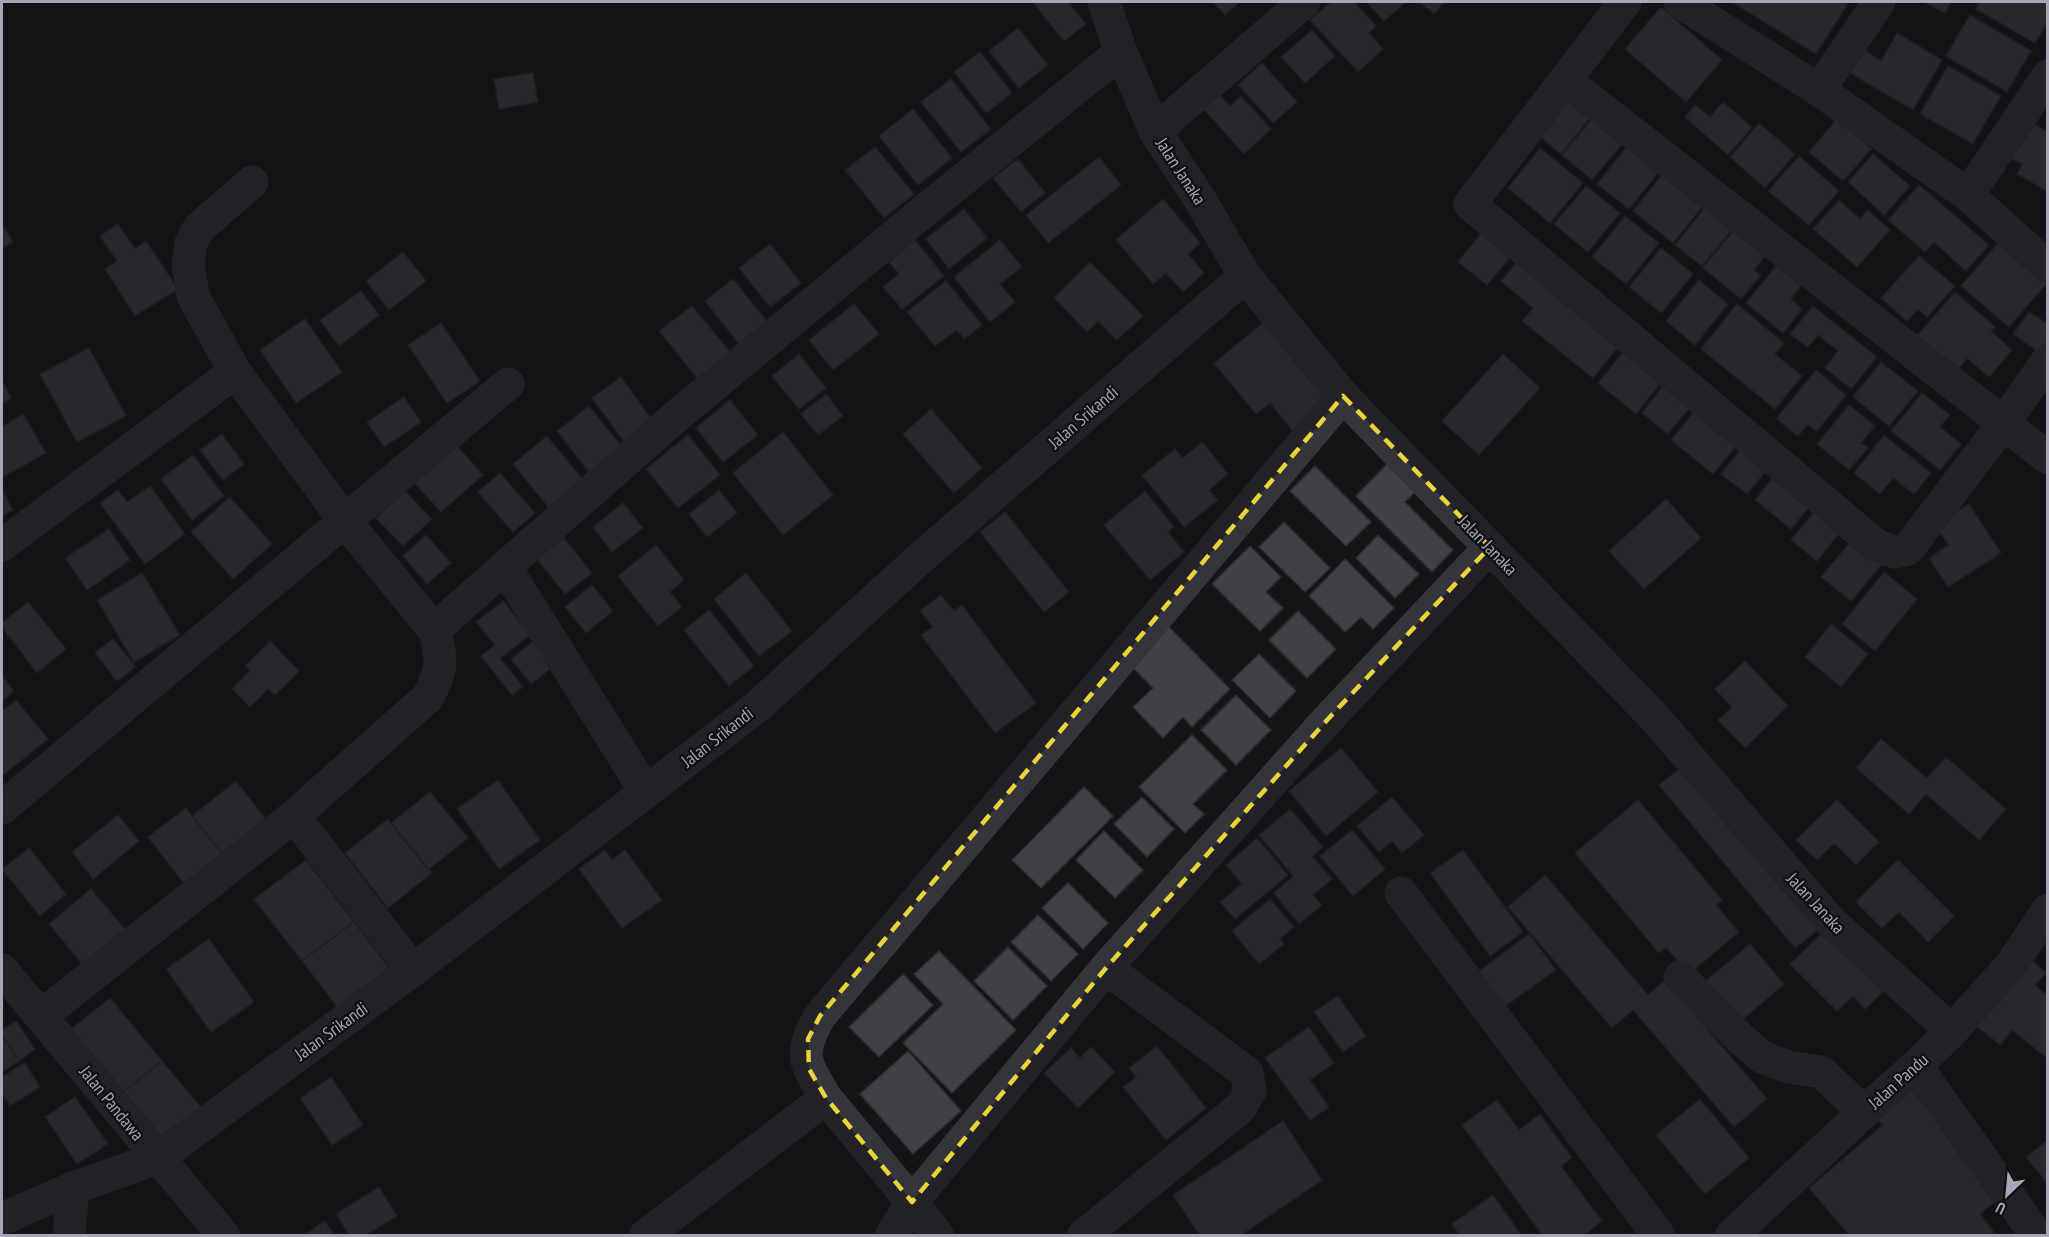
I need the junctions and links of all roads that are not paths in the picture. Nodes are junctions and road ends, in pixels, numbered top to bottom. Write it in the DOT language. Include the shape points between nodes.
graph roads {
  1 [pos="1104,2"];
  2 [pos="1304,2"];
  3 [pos="1625,2"];
  4 [pos="1680,2"];
  5 [pos="1879,2"];
  6 [pos="1121,52"];
  7 [pos="2048,76"];
  8 [pos="1565,80"];
  9 [pos="1819,90"];
  10 [pos="1155,131"];
  11 [pos="252,182"];
  12 [pos="1968,195"];
  13 [pos="2048,267"];
  14 [pos="1245,276"];
  15 [pos="2048,360"];
  16 [pos="235,372"];
  17 [pos="508,384"];
  18 [pos="1343,396"];
  19 [pos="2003,424"];
  20 [pos="2048,458"];
  21 [pos="345,520"];
  22 [pos="2,545"];
  23 [pos="1490,546"];
  24 [pos="505,567"];
  25 [pos="435,631"];
  26 [pos="646,792"];
  27 [pos="2,808"];
  28 [pos="294,816"];
  29 [pos="1401,893"];
  30 [pos="2048,910"];
  31 [pos="1106,968"];
  32 [pos="413,970"];
  33 [pos="2,971"];
  34 [pos="1680,977"];
  35 [pos="41,1016"];
  36 [pos="1952,1031"];
  37 [pos="1916,1066"];
  38 [pos="826,1098"];
  39 [pos="1864,1112"];
  40 [pos="158,1158"];
  41 [pos="73,1188"];
  42 [pos="912,1202"];
  43 [pos="2,1219"];
  44 [pos="69,1236"];
  45 [pos="224,1236"];
  46 [pos="645,1236"];
  47 [pos="891,1236"];
  48 [pos="938,1236"];
  49 [pos="1083,1236"];
  50 [pos="1659,1236"];
  51 [pos="1731,1236"];
  52 [pos="2037,1236"];
  1 -- 6 [label="street, Jalan Janaka"];
  2 -- 10 [label="street"];
  3 -- 8 [label="street"];
  4 -- 9 [label="street"];
  5 -- 9 [label="street"];
  6 -- 10 [label="street, Jalan Janaka"];
  6 -- 24 [label="street" via="680,413"];
  7 -- 12 [label="street"];
  8 -- 19 [label="street"];
  8 -- 19 [label="street" via="1470,204 1878,546 1894,552 1908,549"];
  9 -- 12 [label="street"];
  10 -- 14 [label="street, Jalan Janaka"];
  11 -- 16 [label="street" via="199,228 191,243 188,264 193,296"];
  12 -- 13 [label="street"];
  14 -- 18 [label="street, Jalan Janaka"];
  14 -- 26 [label="street, Jalan Srikandi" via="915,563 758,706"];
  15 -- 19 [label="street"];
  16 -- 21 [label="street"];
  16 -- 22 [label="street"];
  17 -- 21 [label="street"];
  18 -- 23 [label="street, Jalan Janaka"];
  18 -- 38 [label="street" via="820,1016 808,1039 806,1054 809,1069"];
  19 -- 20 [label="street"];
  21 -- 25 [label="street"];
  21 -- 27 [label="street"];
  23 -- 31 [label="street" via="1328,719"];
  23 -- 36 [label="street, Jalan Janaka" via="1655,718 1831,922"];
  24 -- 25 [label="street"];
  24 -- 26 [label="street"];
  25 -- 28 [label="street" via="441,658 438,679 427,698"];
  26 -- 32 [label="street, Jalan Srikandi"];
  28 -- 32 [label="street"];
  28 -- 35 [label="street"];
  29 -- 50 [label="street"];
  30 -- 36 [label="street, Jalan Pandu" via="2011,965"];
  31 -- 42 [label="street"];
  31 -- 49 [label="street" via="1247,1073 1250,1091 1240,1108"];
  32 -- 40 [label="street, Jalan Srikandi"];
  33 -- 35 [label="street, Jalan Pandawa"];
  34 -- 39 [label="street" via="1762,1058 1821,1072"];
  35 -- 40 [label="street, Jalan Pandawa"];
  36 -- 37 [label="street, Jalan Pandu"];
  37 -- 39 [label="street, Jalan Pandu"];
  37 -- 52 [label="street"];
  38 -- 42 [label="street"];
  38 -- 46 [label="street"];
  39 -- 51 [label="street, Jalan Pandu"];
  40 -- 41 [label="street, Jalan Srikandi"];
  40 -- 45 [label="street, Jalan Pandawa"];
  41 -- 43 [label="street, Jalan Srikandi"];
  41 -- 44 [label="street"];
  42 -- 47 [label="street"];
  42 -- 48 [label="street"];
}
